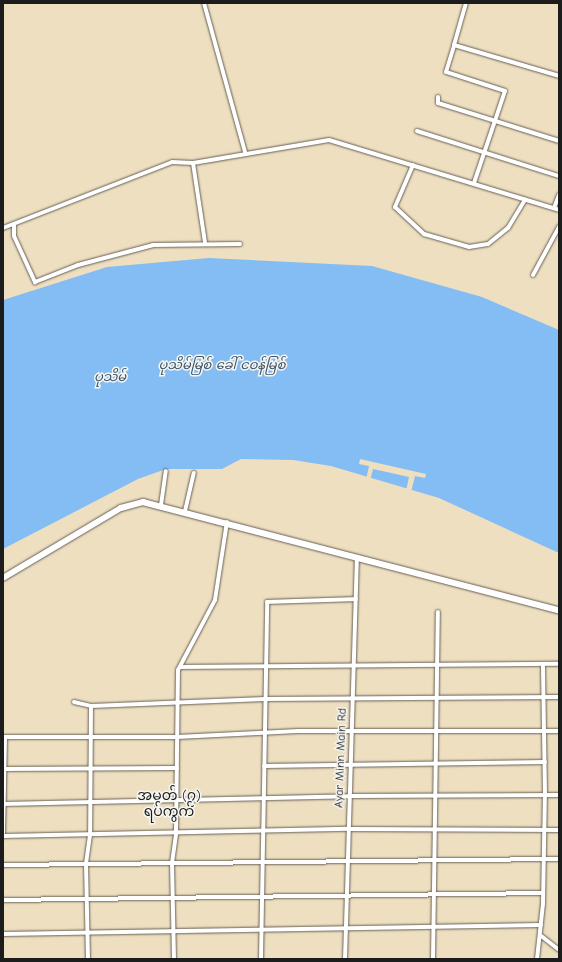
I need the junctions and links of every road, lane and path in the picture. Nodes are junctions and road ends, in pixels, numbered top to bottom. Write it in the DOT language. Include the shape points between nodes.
graph roads {
  1 [pos="204,3"];
  2 [pos="466,3"];
  3 [pos="454,45"];
  4 [pos="559,76"];
  5 [pos="438,97"];
  6 [pos="494,121"];
  7 [pos="418,131"];
  8 [pos="559,141"];
  9 [pos="245,152"];
  10 [pos="485,152"];
  11 [pos="192,163"];
  12 [pos="413,165"];
  13 [pos="559,176"];
  14 [pos="474,183"];
  15 [pos="559,195"];
  16 [pos="525,200"];
  17 [pos="554,208"];
  18 [pos="559,210"];
  19 [pos="14,224"];
  20 [pos="559,227"];
  21 [pos="3,228"];
  22 [pos="205,242"];
  23 [pos="240,244"];
  24 [pos="533,275"];
  25 [pos="166,471"];
  26 [pos="194,473"];
  27 [pos="161,504"];
  28 [pos="185,511"];
  29 [pos="227,522"];
  30 [pos="357,557"];
  31 [pos="3,578"];
  32 [pos="356,599"];
  33 [pos="559,610"];
  34 [pos="438,612"];
  35 [pos="543,664"];
  36 [pos="559,664"];
  37 [pos="437,666"];
  38 [pos="180,667"];
  39 [pos="354,667"];
  40 [pos="265,669"];
  41 [pos="559,697"];
  42 [pos="544,698"];
  43 [pos="265,699"];
  44 [pos="353,699"];
  45 [pos="436,699"];
  46 [pos="74,702"];
  47 [pos="178,702"];
  48 [pos="92,706"];
  49 [pos="352,731"];
  50 [pos="546,731"];
  51 [pos="559,731"];
  52 [pos="264,732"];
  53 [pos="436,733"];
  54 [pos="92,736"];
  55 [pos="4,737"];
  56 [pos="177,737"];
  57 [pos="545,762"];
  58 [pos="436,764"];
  59 [pos="351,765"];
  60 [pos="264,766"];
  61 [pos="92,767"];
  62 [pos="177,768"];
  63 [pos="4,769"];
  64 [pos="545,794"];
  65 [pos="435,795"];
  66 [pos="559,795"];
  67 [pos="350,796"];
  68 [pos="264,797"];
  69 [pos="176,801"];
  70 [pos="4,804"];
  71 [pos="91,804"];
  72 [pos="435,828"];
  73 [pos="349,829"];
  74 [pos="544,829"];
  75 [pos="559,830"];
  76 [pos="3,833"];
  77 [pos="176,833"];
  78 [pos="263,833"];
  79 [pos="90,835"];
  80 [pos="3,836"];
  81 [pos="543,859"];
  82 [pos="559,859"];
  83 [pos="435,861"];
  84 [pos="348,862"];
  85 [pos="172,863"];
  86 [pos="263,863"];
  87 [pos="86,864"];
  88 [pos="3,865"];
  89 [pos="543,894"];
  90 [pos="347,895"];
  91 [pos="434,896"];
  92 [pos="262,897"];
  93 [pos="175,898"];
  94 [pos="89,899"];
  95 [pos="3,900"];
  96 [pos="541,925"];
  97 [pos="346,928"];
  98 [pos="434,928"];
  99 [pos="261,930"];
  100 [pos="89,931"];
  101 [pos="174,931"];
  102 [pos="3,934"];
  103 [pos="540,935"];
  104 [pos="559,950"];
  105 [pos="88,959"];
  106 [pos="174,959"];
  107 [pos="261,959"];
  108 [pos="345,959"];
  109 [pos="433,959"];
  110 [pos="537,959"];
  1 -- 9 [label="street"];
  2 -- 3 [label="street"];
  3 -- 4 [label="street"];
  3 -- 6 [label="street" via="446,72 505,91"];
  5 -- 6 [label="street" via="438,103"];
  6 -- 8 [label="street"];
  6 -- 10 [label="street"];
  7 -- 10 [label="street"];
  9 -- 11 [label="street"];
  9 -- 12 [label="street" via="338,140"];
  10 -- 13 [label="street"];
  10 -- 14 [label="street"];
  11 -- 19 [label="street" via="172,162"];
  11 -- 22 [label="street"];
  12 -- 14 [label="street"];
  12 -- 16 [label="street" via="395,207 424,234 469,248 488,244 508,228"];
  14 -- 16 [label="street"];
  15 -- 17 [label="street"];
  16 -- 17 [label="street"];
  17 -- 18 [label="street"];
  19 -- 21 [label="street"];
  19 -- 22 [label="street" via="16,242 35,282 78,265 153,245"];
  20 -- 24 [label="street"];
  22 -- 23 [label="street"];
  25 -- 27 [label="street"];
  26 -- 28 [label="street"];
  27 -- 28 [label="street"];
  27 -- 31 [label="street" via="143,502 121,508"];
  28 -- 29 [label="street"];
  29 -- 30 [label="street"];
  29 -- 38 [label="street" via="216,600"];
  30 -- 32 [label="street, Ayar Minn Main Rd"];
  30 -- 33 [label="street"];
  32 -- 39 [label="street, Ayar Minn Main Rd"];
  32 -- 40 [label="street" via="267,602"];
  34 -- 37 [label="street"];
  35 -- 36 [label="street"];
  35 -- 37 [label="street"];
  35 -- 42 [label="street"];
  37 -- 39 [label="street"];
  37 -- 45 [label="street"];
  38 -- 40 [label="street"];
  38 -- 47 [label="street"];
  39 -- 40 [label="street"];
  39 -- 44 [label="street, Ayar Minn Main Rd"];
  40 -- 43 [label="street"];
  41 -- 42 [label="street"];
  42 -- 45 [label="street"];
  42 -- 50 [label="street"];
  43 -- 44 [label="street"];
  43 -- 47 [label="street"];
  43 -- 52 [label="street"];
  44 -- 45 [label="street"];
  44 -- 49 [label="street, Ayar Minn Main Rd"];
  45 -- 53 [label="street"];
  46 -- 48 [label="street"];
  47 -- 48 [label="street"];
  47 -- 56 [label="street"];
  48 -- 54 [label="street"];
  49 -- 52 [label="street"];
  49 -- 53 [label="street"];
  49 -- 59 [label="street, Ayar Minn Main Rd"];
  50 -- 51 [label="street"];
  50 -- 53 [label="street"];
  50 -- 57 [label="street"];
  52 -- 56 [label="street"];
  52 -- 60 [label="street"];
  53 -- 58 [label="street"];
  54 -- 55 [label="street"];
  54 -- 56 [label="street"];
  54 -- 61 [label="street"];
  55 -- 63 [label="street"];
  56 -- 62 [label="street"];
  57 -- 58 [label="street"];
  57 -- 64 [label="street"];
  58 -- 59 [label="street"];
  58 -- 65 [label="street"];
  59 -- 60 [label="street"];
  59 -- 67 [label="street, Ayar Minn Main Rd"];
  60 -- 68 [label="street"];
  61 -- 62 [label="street"];
  61 -- 63 [label="street"];
  61 -- 71 [label="street"];
  62 -- 69 [label="street"];
  63 -- 70 [label="street"];
  64 -- 65 [label="street"];
  64 -- 66 [label="street"];
  64 -- 74 [label="street"];
  65 -- 67 [label="street"];
  65 -- 72 [label="street"];
  67 -- 68 [label="street"];
  67 -- 73 [label="street, Ayar Minn Main Rd"];
  68 -- 69 [label="street"];
  68 -- 78 [label="street"];
  69 -- 71 [label="street"];
  69 -- 77 [label="street"];
  70 -- 71 [label="street"];
  70 -- 76 [label="street"];
  71 -- 79 [label="street"];
  72 -- 73 [label="street"];
  72 -- 74 [label="street"];
  72 -- 83 [label="street"];
  73 -- 78 [label="street"];
  73 -- 84 [label="street, Ayar Minn Main Rd"];
  74 -- 75 [label="street"];
  74 -- 81 [label="street"];
  77 -- 78 [label="street"];
  77 -- 79 [label="street"];
  77 -- 85 [label="street"];
  78 -- 86 [label="street"];
  79 -- 80 [label="street"];
  79 -- 87 [label="street"];
  81 -- 82 [label="street"];
  81 -- 83 [label="street"];
  81 -- 89 [label="street"];
  83 -- 84 [label="street"];
  83 -- 91 [label="street"];
  84 -- 86 [label="street"];
  84 -- 90 [label="street, Ayar Minn Main Rd"];
  85 -- 86 [label="street"];
  85 -- 87 [label="street"];
  85 -- 93 [label="street"];
  86 -- 92 [label="street"];
  87 -- 88 [label="street"];
  87 -- 94 [label="street"];
  89 -- 91 [label="street"];
  89 -- 96 [label="street"];
  90 -- 91 [label="street"];
  90 -- 92 [label="street"];
  90 -- 97 [label="street, Ayar Minn Main Rd"];
  91 -- 98 [label="street"];
  92 -- 93 [label="street"];
  92 -- 99 [label="street"];
  93 -- 94 [label="street"];
  93 -- 101 [label="street"];
  94 -- 95 [label="street"];
  94 -- 100 [label="street"];
  96 -- 98 [label="street"];
  96 -- 103 [label="street"];
  97 -- 98 [label="street"];
  97 -- 99 [label="street"];
  97 -- 108 [label="street, Ayar Minn Main Rd"];
  98 -- 109 [label="street"];
  99 -- 101 [label="street"];
  99 -- 107 [label="street"];
  100 -- 101 [label="street"];
  100 -- 102 [label="street"];
  100 -- 105 [label="street"];
  101 -- 106 [label="street"];
  103 -- 104 [label="street"];
  103 -- 110 [label="street"];
}
